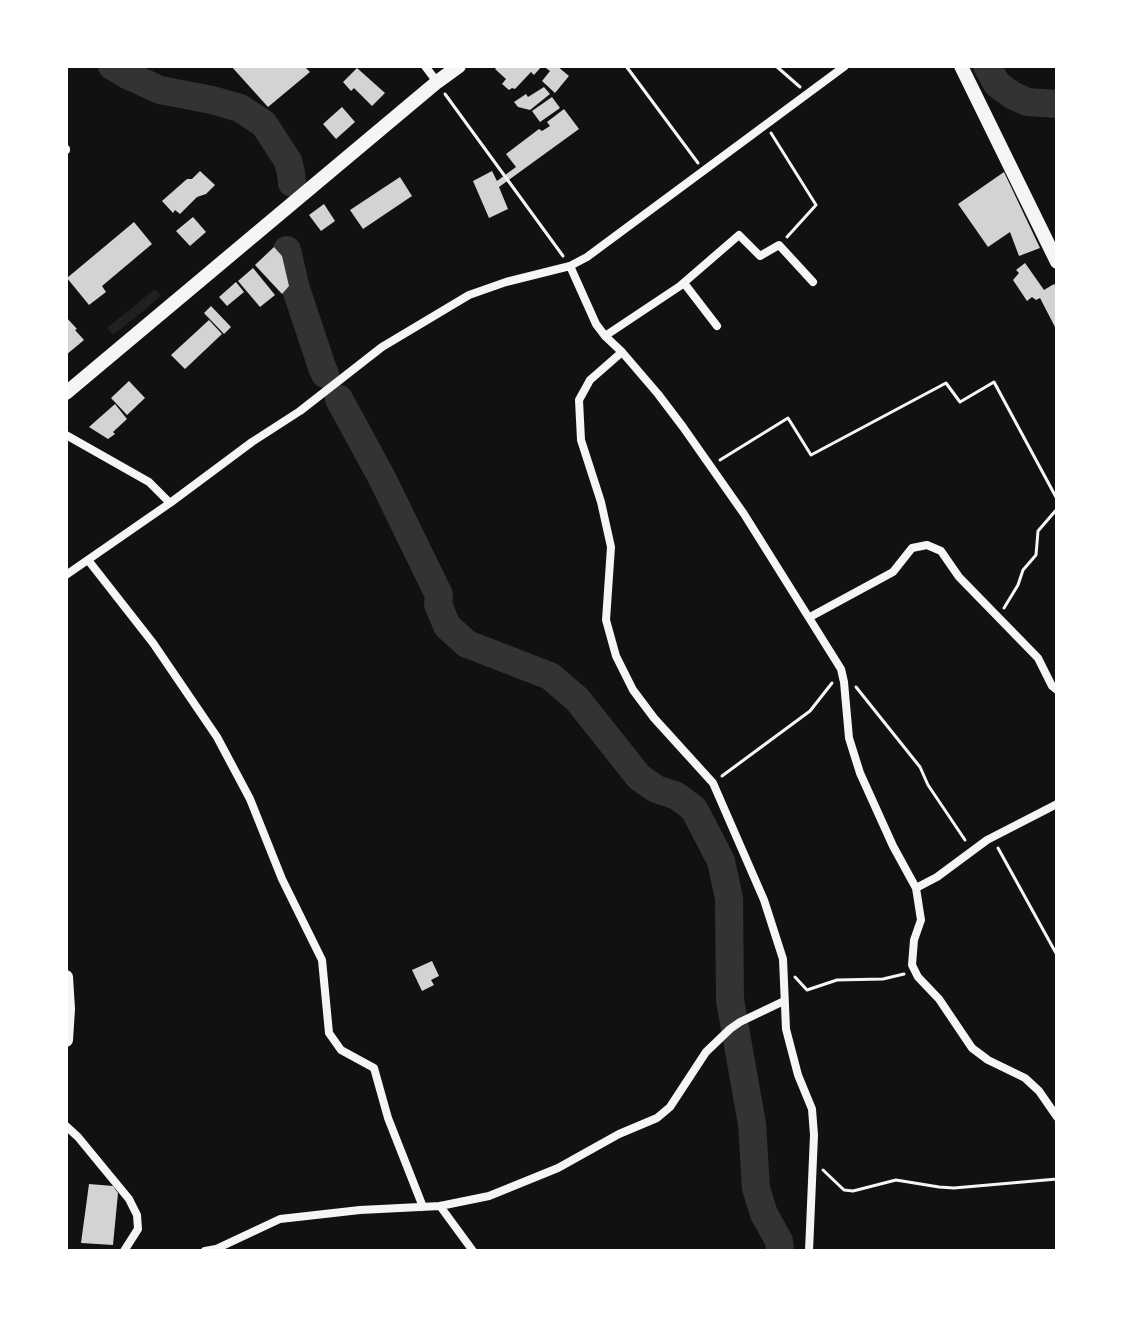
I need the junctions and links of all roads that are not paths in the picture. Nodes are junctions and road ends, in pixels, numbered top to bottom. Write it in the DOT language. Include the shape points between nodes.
graph roads {
  1 [pos="425,66"];
  2 [pos="459,66"];
  3 [pos="845,66"];
  4 [pos="961,66"];
  5 [pos="437,82"];
  6 [pos="1057,262"];
  7 [pos="570,266"];
  8 [pos="813,282"];
  9 [pos="684,283"];
  10 [pos="717,326"];
  11 [pos="605,336"];
  12 [pos="622,352"];
  13 [pos="66,393"];
  14 [pos="66,435"];
  15 [pos="170,503"];
  16 [pos="88,560"];
  17 [pos="66,575"];
  18 [pos="810,617"];
  19 [pos="1057,690"];
  20 [pos="1057,804"];
  21 [pos="916,888"];
  22 [pos="66,977"];
  23 [pos="784,1001"];
  24 [pos="66,1040"];
  25 [pos="1057,1117"];
  26 [pos="66,1126"];
  27 [pos="440,1206"];
  28 [pos="423,1207"];
  29 [pos="124,1251"];
  30 [pos="205,1251"];
  31 [pos="473,1251"];
  32 [pos="809,1251"];
  1 -- 5 [label="street"];
  2 -- 5 [label="main road"];
  3 -- 7 [label="street"];
  4 -- 6 [label="main road"];
  5 -- 13 [label="main road"];
  7 -- 11 [label="street"];
  7 -- 15 [label="street" via="469,295 382,347"];
  8 -- 9 [label="street" via="779,245 760,256 739,235"];
  9 -- 10 [label="street"];
  9 -- 11 [label="street"];
  11 -- 12 [label="street"];
  12 -- 18 [label="street" via="710,466"];
  12 -- 23 [label="street" via="590,380 579,400 581,440 611,547 606,620 633,690 713,783 764,900 783,964"];
  14 -- 15 [label="street" via="149,482"];
  15 -- 16 [label="street"];
  16 -- 17 [label="street"];
  16 -- 28 [label="street" via="217,737 250,799 322,960 329,1033 341,1050 374,1068"];
  18 -- 19 [label="street" via="893,572 912,548 927,545 941,551 959,577 1038,658"];
  18 -- 21 [label="street" via="842,672 849,738 860,773"];
  20 -- 21 [label="street" via="992,837"];
  21 -- 25 [label="street" via="921,920 912,965 918,977 972,1048 1025,1078"];
  22 -- 24 [label="main road"];
  23 -- 27 [label="street" via="730,1029 657,1118 489,1196"];
  23 -- 32 [label="street" via="786,1029 812,1109"];
  26 -- 29 [label="street" via="137,1215 138,1229"];
  27 -- 28 [label="street"];
  27 -- 31 [label="street"];
  28 -- 30 [label="street" via="280,1219"];
}
